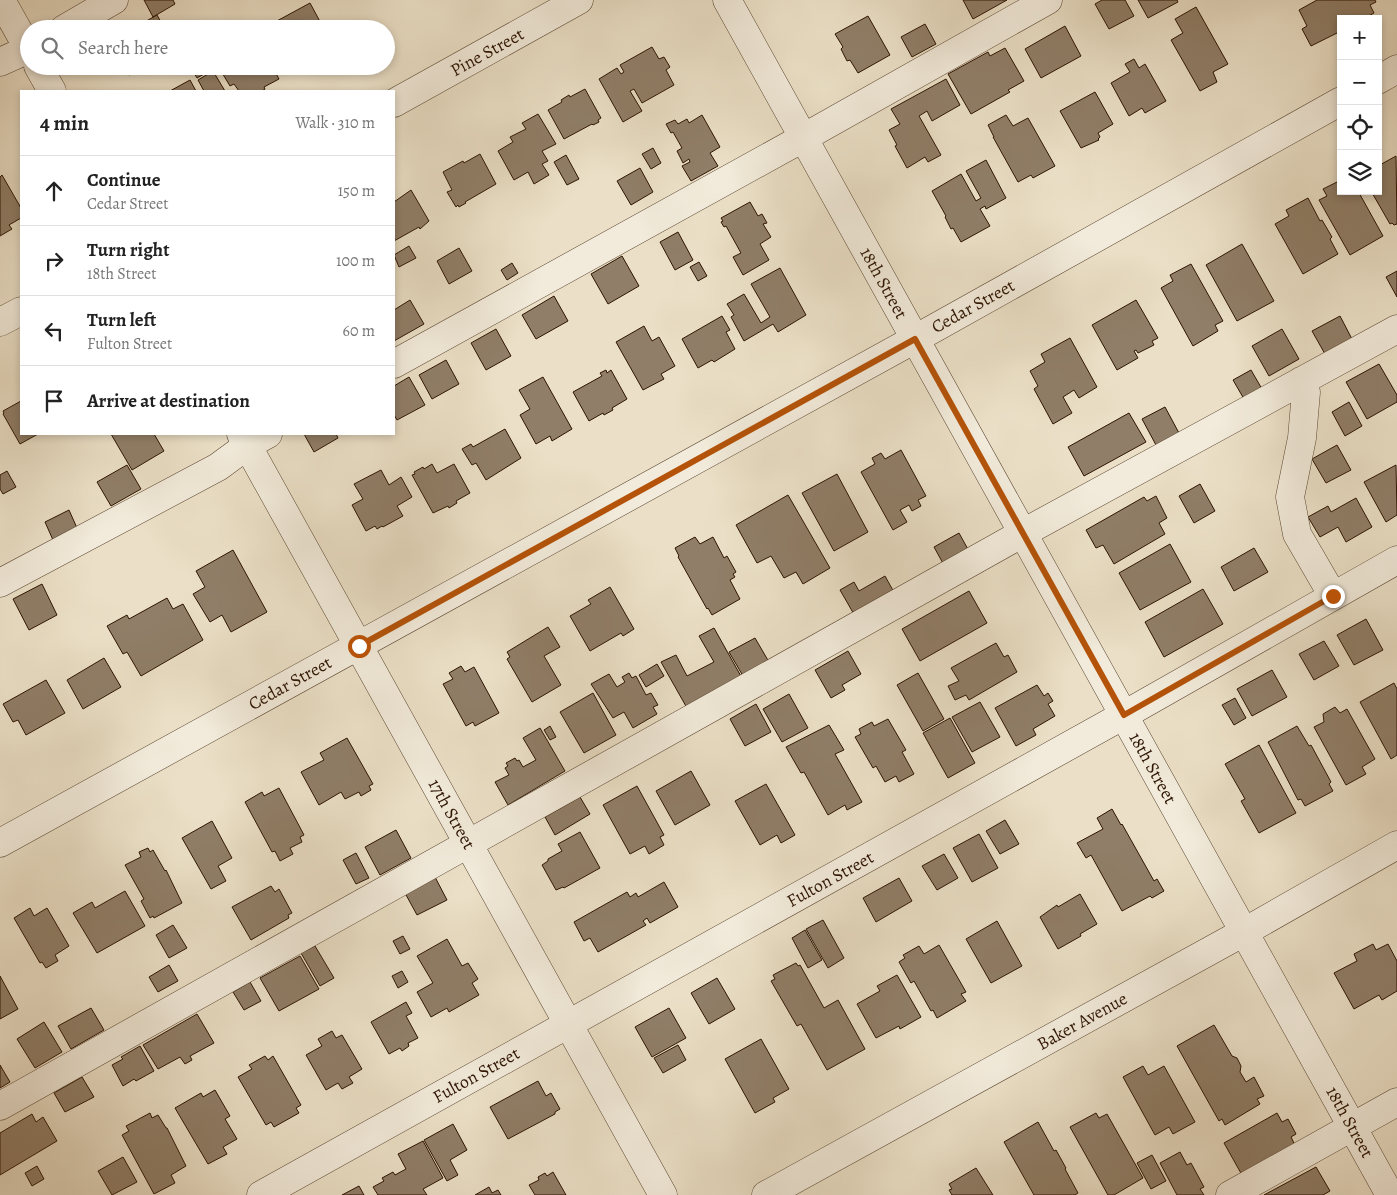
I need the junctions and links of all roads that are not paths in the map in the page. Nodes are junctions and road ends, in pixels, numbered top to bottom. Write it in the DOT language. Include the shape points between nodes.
graph roads {
  1 [pos="1,0"];
  2 [pos="114,0"];
  3 [pos="580,0"];
  4 [pos="727,0"];
  5 [pos="1048,0"];
  6 [pos="80,20"];
  7 [pos="20,34"];
  8 [pos="20,54"];
  9 [pos="0,62"];
  10 [pos="1397,69"];
  11 [pos="43,75"];
  12 [pos="1382,78"];
  13 [pos="51,90"];
  14 [pos="395,102"];
  15 [pos="1337,103"];
  16 [pos="803,138"];
  17 [pos="20,312"];
  18 [pos="0,322"];
  19 [pos="1397,329"];
  20 [pos="915,339"];
  21 [pos="395,363"];
  22 [pos="1301,381"];
  23 [pos="252,438"];
  24 [pos="1023,533"];
  25 [pos="1397,560"];
  26 [pos="0,584"];
  27 [pos="1333,596"];
  28 [pos="359,646"];
  29 [pos="1124,715"];
  30 [pos="0,843"];
  31 [pos="468,844"];
  32 [pos="1397,845"];
  33 [pos="1244,932"];
  34 [pos="568,1024"];
  35 [pos="1397,1102"];
  36 [pos="0,1106"];
  37 [pos="1352,1127"];
  38 [pos="261,1195"];
  39 [pos="663,1195"];
  40 [pos="766,1195"];
  41 [pos="1230,1195"];
  42 [pos="1390,1195"];
  1 -- 7 [label="street"];
  2 -- 6 [label="street"];
  3 -- 14 [label="street, Pine Street"];
  4 -- 16 [label="street, 18th Street"];
  5 -- 16 [label="street"];
  8 -- 9 [label="street"];
  10 -- 12 [label="street"];
  11 -- 13 [label="street"];
  15 -- 20 [label="street, Cedar Street"];
  16 -- 20 [label="street, 18th Street"];
  16 -- 21 [label="street"];
  17 -- 18 [label="street"];
  19 -- 22 [label="street"];
  20 -- 24 [label="street, 18th Street"];
  20 -- 28 [label="street, Cedar Street"];
  22 -- 24 [label="street"];
  22 -- 27 [label="street" via="1306,392 1302,438 1290,497 1298,534"];
  23 -- 26 [label="street" via="218,467"];
  23 -- 28 [label="street, 17th Street"];
  24 -- 29 [label="street, 18th Street"];
  24 -- 31 [label="street"];
  25 -- 27 [label="street, Fulton Street"];
  27 -- 29 [label="street, Fulton Street"];
  28 -- 30 [label="street, Cedar Street"];
  28 -- 31 [label="street, 17th Street"];
  29 -- 33 [label="street, 18th Street"];
  29 -- 34 [label="street, Fulton Street"];
  31 -- 34 [label="street, 17th Street"];
  31 -- 36 [label="street"];
  32 -- 33 [label="street, Baker Avenue"];
  33 -- 37 [label="street, 18th Street"];
  33 -- 40 [label="street, Baker Avenue"];
  34 -- 38 [label="street, Fulton Street"];
  34 -- 39 [label="street, 17th Street"];
  35 -- 37 [label="street"];
  37 -- 41 [label="street"];
  37 -- 42 [label="street, 18th Street"];
}
